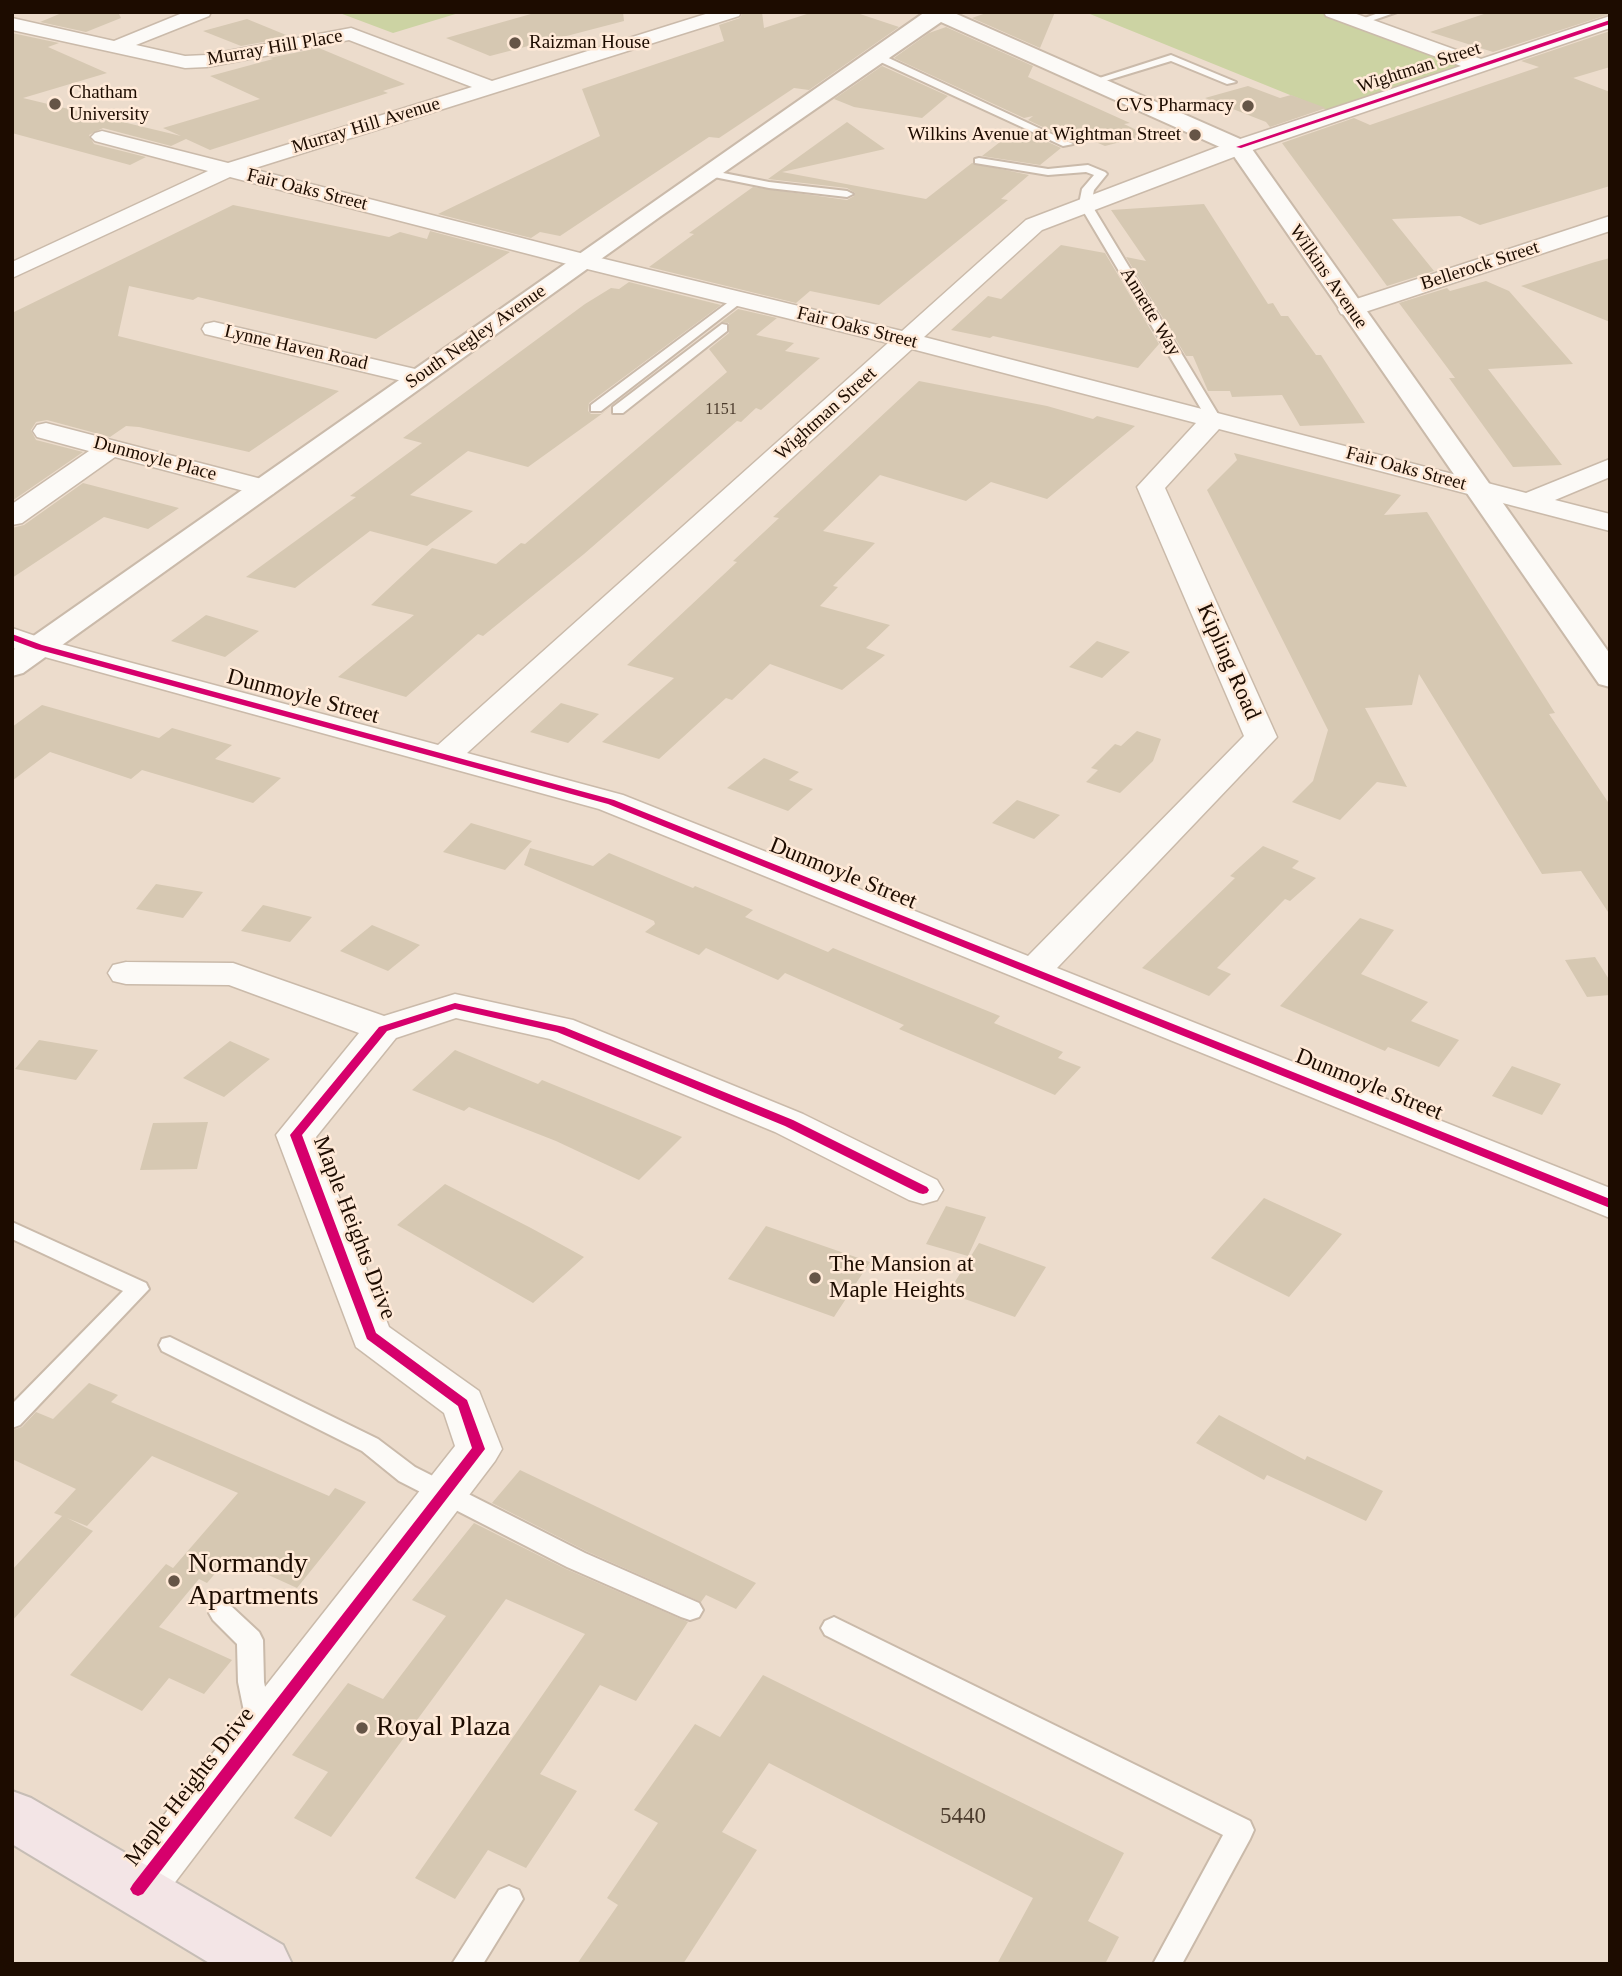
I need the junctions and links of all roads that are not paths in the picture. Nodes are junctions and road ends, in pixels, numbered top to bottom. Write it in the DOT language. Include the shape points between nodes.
graph roads {
  1 [pos="202,12"];
  2 [pos="732,12"];
  3 [pos="1333,12"];
  4 [pos="1392,12"];
  5 [pos="939,13"];
  6 [pos="1359,22"];
  7 [pos="1610,22"];
  8 [pos="12,23"];
  9 [pos="118,46"];
  10 [pos="876,56"];
  11 [pos="1481,66"];
  12 [pos="1092,82"];
  13 [pos="1231,82"];
  14 [pos="490,87"];
  15 [pos="102,137"];
  16 [pos="1067,144"];
  17 [pos="1238,147"];
  18 [pos="979,161"];
  19 [pos="227,170"];
  20 [pos="708,173"];
  21 [pos="847,194"];
  22 [pos="1085,204"];
  23 [pos="1610,223"];
  24 [pos="583,261"];
  25 [pos="12,271"];
  26 [pos="746,301"];
  27 [pos="1350,309"];
  28 [pos="214,329"];
  29 [pos="908,340"];
  30 [pos="419,377"];
  31 [pos="596,408"];
  32 [pos="618,410"];
  33 [pos="1214,419"];
  34 [pos="46,431"];
  35 [pos="112,447"];
  36 [pos="1610,467"];
  37 [pos="263,488"];
  38 [pos="1477,488"];
  39 [pos="1527,502"];
  40 [pos="17,509"];
  41 [pos="1610,523"];
  42 [pos="21,650"];
  43 [pos="1610,677"];
  44 [pos="444,757"];
  45 [pos="126,973"];
  46 [pos="1032,973"];
  47 [pos="383,1029"];
  48 [pos="923,1190"];
  49 [pos="1610,1204"];
  50 [pos="12,1230"];
  51 [pos="170,1345"];
  52 [pos="12,1419"];
  53 [pos="445,1493"];
  54 [pos="690,1610"];
  55 [pos="222,1613"];
  56 [pos="834,1628"];
  57 [pos="261,1731"];
  58 [pos="12,1815"];
  59 [pos="138,1889"];
  60 [pos="509,1899"];
  61 [pos="263,1964"];
  62 [pos="466,1964"];
  63 [pos="1167,1964"];
  1 -- 9 [label="street"];
  2 -- 14 [label="street, Murray Hill Avenue"];
  3 -- 6 [label="street"];
  4 -- 6 [label="lane"];
  5 -- 10 [label="street, South Negley Avenue"];
  5 -- 12 [label="street"];
  6 -- 11 [label="street"];
  7 -- 11 [label="street, Wightman Street"];
  8 -- 9 [label="street, Murray Hill Place"];
  9 -- 14 [label="street, Murray Hill Place" via="185,62 207,61 351,34"];
  10 -- 16 [label="lane"];
  10 -- 20 [label="street, South Negley Avenue"];
  11 -- 17 [label="street, Wightman Street"];
  12 -- 13 [label="lane" via="1171,58"];
  12 -- 17 [label="street"];
  14 -- 19 [label="street, Murray Hill Avenue"];
  15 -- 19 [label="street, Fair Oaks Street"];
  17 -- 22 [label="street, Wightman Street"];
  17 -- 27 [label="street, Wilkins Avenue"];
  18 -- 22 [label="lane" via="1048,172 1088,168 1098,172 1101,174 1088,189"];
  19 -- 24 [label="street, Fair Oaks Street"];
  19 -- 25 [label="street, Murray Hill Avenue"];
  20 -- 21 [label="lane"];
  20 -- 24 [label="street, South Negley Avenue"];
  22 -- 29 [label="street, Wightman Street" via="1034,225"];
  22 -- 33 [label="lane, Annette Way"];
  23 -- 27 [label="street, Bellerock Street"];
  24 -- 26 [label="street, Fair Oaks Street"];
  24 -- 30 [label="street, South Negley Avenue"];
  26 -- 29 [label="street, Fair Oaks Street"];
  26 -- 31 [label="lane"];
  26 -- 32 [label="lane"];
  27 -- 38 [label="street, Wilkins Avenue"];
  28 -- 30 [label="street, Lynne Haven Road"];
  29 -- 33 [label="street, Fair Oaks Street"];
  29 -- 44 [label="street, Wightman Street"];
  30 -- 37 [label="street, South Negley Avenue"];
  33 -- 38 [label="street, Fair Oaks Street"];
  33 -- 46 [label="street, Kipling Road" via="1151,487 1261,737"];
  34 -- 35 [label="street, Dunmoyle Place"];
  35 -- 37 [label="street, Dunmoyle Place"];
  35 -- 40 [label="street"];
  36 -- 39 [label="street"];
  37 -- 42 [label="street, South Negley Avenue"];
  38 -- 39 [label="street, Fair Oaks Street"];
  38 -- 43 [label="street, Wilkins Avenue"];
  39 -- 41 [label="street, Fair Oaks Street"];
  42 -- 44 [label="street, Dunmoyle Street"];
  44 -- 46 [label="street, Dunmoyle Street" via="611,802"];
  45 -- 47 [label="street" via="233,974"];
  46 -- 49 [label="street, Dunmoyle Street"];
  47 -- 48 [label="street" via="455,1006 560,1029 789,1123"];
  47 -- 53 [label="street, Maple Heights Drive" via="296,1135 371,1336 463,1403 480,1449"];
  50 -- 52 [label="lane" via="138,1289"];
  51 -- 53 [label="lane" via="370,1445 407,1474"];
  53 -- 54 [label="lane" via="576,1560"];
  53 -- 57 [label="street, Maple Heights Drive"];
  55 -- 57 [label="lane" via="250,1640 251,1682"];
  56 -- 63 [label="lane" via="1240,1830"];
  57 -- 59 [label="street, Maple Heights Drive"];
  58 -- 59 [label="highway"];
  59 -- 61 [label="highway"];
  60 -- 62 [label="lane"];
}
